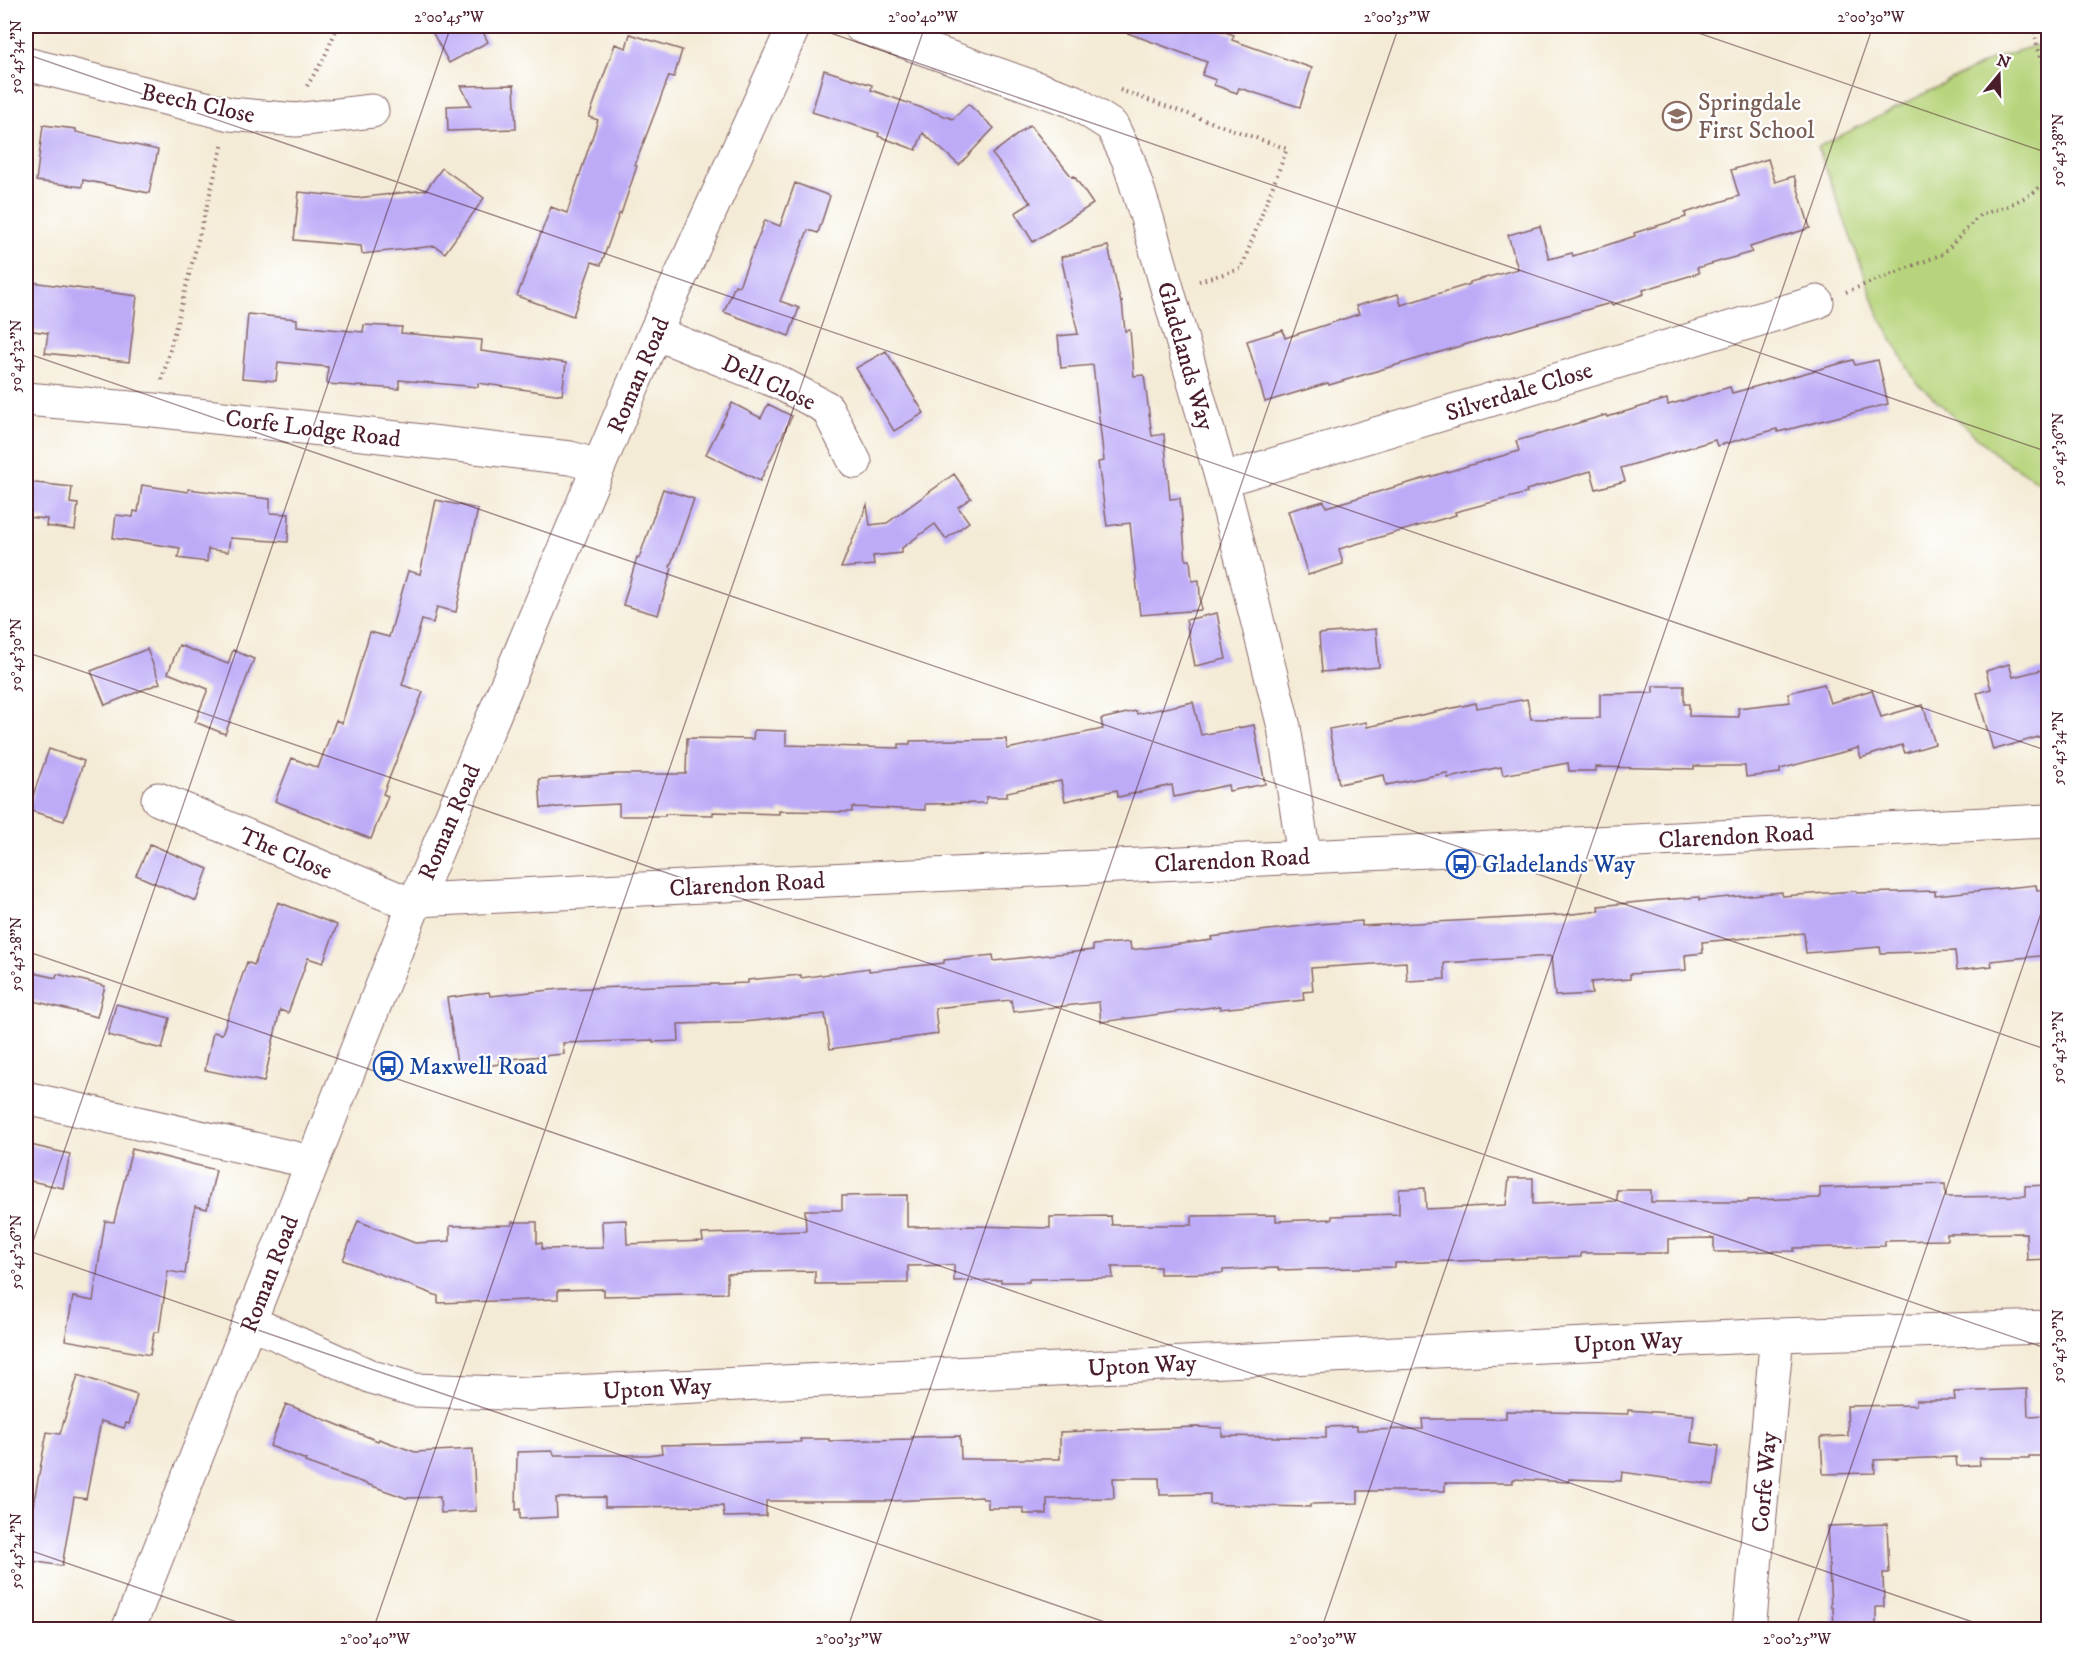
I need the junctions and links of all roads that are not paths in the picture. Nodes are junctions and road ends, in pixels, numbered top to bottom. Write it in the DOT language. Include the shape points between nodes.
graph roads {
  1 [pos="794,26"];
  2 [pos="860,26"];
  3 [pos="26,64"];
  4 [pos="372,111"];
  5 [pos="1817,302"];
  6 [pos="655,333"];
  7 [pos="26,399"];
  8 [pos="855,462"];
  9 [pos="599,466"];
  10 [pos="1222,480"];
  11 [pos="158,799"];
  12 [pos="2049,821"];
  13 [pos="1304,856"];
  14 [pos="415,903"];
  15 [pos="26,1098"];
  16 [pos="312,1162"];
  17 [pos="250,1322"];
  18 [pos="2049,1327"];
  19 [pos="1777,1335"];
  20 [pos="128,1629"];
  21 [pos="1749,1629"];
  1 -- 6 [label="street, Roman Road"];
  2 -- 10 [label="street, Gladelands Way" via="1073,100 1112,126 1128,159"];
  3 -- 4 [label="street, Beech Close" via="230,114 296,120"];
  5 -- 10 [label="street, Silverdale Close"];
  6 -- 8 [label="street, Dell Close" via="778,382 827,408"];
  6 -- 9 [label="street, Roman Road"];
  7 -- 9 [label="street, Corfe Lodge Road" via="570,458"];
  9 -- 14 [label="street, Roman Road"];
  10 -- 13 [label="street, Gladelands Way" via="1284,727"];
  11 -- 14 [label="street, The Close"];
  12 -- 13 [label="street, Clarendon Road"];
  13 -- 14 [label="street, Clarendon Road"];
  14 -- 16 [label="street, Roman Road"];
  15 -- 16 [label="street"];
  16 -- 17 [label="street, Roman Road"];
  17 -- 19 [label="street, Upton Way" via="372,1377 415,1390 528,1394"];
  17 -- 20 [label="street, Roman Road"];
  18 -- 19 [label="street, Upton Way"];
  19 -- 21 [label="street, Corfe Way"];
}
